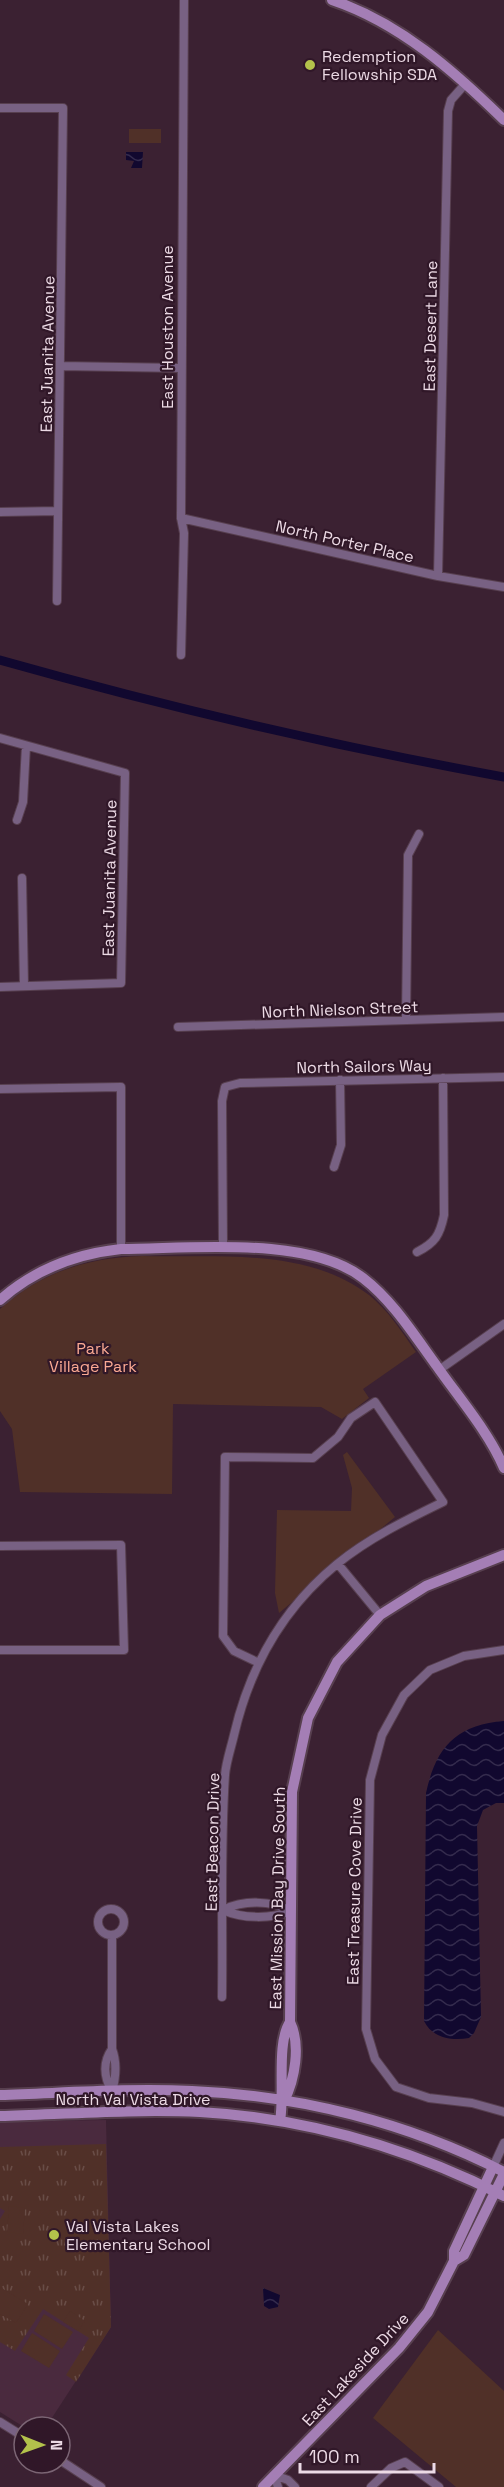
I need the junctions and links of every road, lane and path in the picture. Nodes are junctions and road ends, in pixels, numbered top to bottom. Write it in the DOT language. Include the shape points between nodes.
graph roads {
  1 [pos="184,0"];
  2 [pos="332,0"];
  3 [pos="466,83"];
  4 [pos="0,108"];
  5 [pos="504,120"];
  6 [pos="60,366"];
  7 [pos="180,368"];
  8 [pos="58,511"];
  9 [pos="0,512"];
  10 [pos="181,518"];
  11 [pos="438,576"];
  12 [pos="504,587"];
  13 [pos="57,601"];
  14 [pos="181,654"];
  15 [pos="0,738"];
  16 [pos="26,746"];
  17 [pos="16,820"];
  18 [pos="419,834"];
  19 [pos="22,878"];
  20 [pos="24,986"];
  21 [pos="0,987"];
  22 [pos="504,1017"];
  23 [pos="406,1020"];
  24 [pos="178,1028"];
  25 [pos="504,1077"];
  26 [pos="443,1078"];
  27 [pos="340,1080"];
  28 [pos="0,1089"];
  29 [pos="334,1167"];
  30 [pos="223,1248"];
  31 [pos="121,1249"];
  32 [pos="417,1252"];
  33 [pos="0,1300"];
  34 [pos="502,1328"];
  35 [pos="439,1370"];
  36 [pos="504,1468"];
  37 [pos="0,1546"];
  38 [pos="504,1555"];
  39 [pos="338,1564"];
  40 [pos="380,1615"];
  41 [pos="0,1650"];
  42 [pos="504,1650"];
  43 [pos="257,1662"];
  44 [pos="223,1910"];
  45 [pos="291,1911"];
  46 [pos="112,1935"];
  47 [pos="222,1997"];
  48 [pos="112,2092"];
  49 [pos="0,2095"];
  50 [pos="284,2101"];
  51 [pos="504,2112"];
  52 [pos="0,2116"];
  53 [pos="280,2121"];
  54 [pos="504,2143"];
  55 [pos="493,2167"];
  56 [pos="504,2173"];
  57 [pos="484,2186"];
  58 [pos="500,2194"];
  59 [pos="454,2261"];
  60 [pos="72,2468"];
  61 [pos="274,2475"];
  62 [pos="101,2487"];
  63 [pos="262,2487"];
  64 [pos="278,2487"];
  65 [pos="295,2487"];
  66 [pos="371,2487"];
  67 [pos="439,2487"];
  1 -- 7 [label="street, East Houston Avenue"];
  2 -- 3 [label="street" via="426,49"];
  3 -- 5 [label="street"];
  3 -- 11 [label="street, East Desert Lane" via="451,100 448,111"];
  4 -- 6 [label="street, East Juanita Avenue" via="63,108"];
  6 -- 7 [label="street"];
  6 -- 8 [label="street, East Juanita Avenue"];
  7 -- 10 [label="street, East Houston Avenue"];
  8 -- 9 [label="street"];
  8 -- 13 [label="street, East Juanita Avenue"];
  10 -- 11 [label="street, North Porter Place"];
  10 -- 14 [label="street, East Houston Avenue"];
  11 -- 12 [label="street, North Porter Place"];
  15 -- 16 [label="street"];
  16 -- 17 [label="street" via="23,802"];
  16 -- 20 [label="street, East Juanita Avenue" via="125,773 121,983"];
  18 -- 23 [label="street" via="408,855"];
  19 -- 20 [label="street"];
  20 -- 21 [label="street"];
  22 -- 23 [label="street, North Nielson Street"];
  23 -- 24 [label="street, North Nielson Street"];
  25 -- 26 [label="street, North Sailors Way"];
  26 -- 27 [label="street, North Sailors Way"];
  26 -- 32 [label="street" via="444,1215 433,1244"];
  27 -- 29 [label="street" via="341,1144"];
  27 -- 30 [label="street, North Sailors Way" via="240,1083 225,1087"];
  28 -- 31 [label="street" via="121,1087"];
  30 -- 31 [label="street"];
  30 -- 35 [label="street" via="290,1250 326,1259 362,1277 393,1306"];
  31 -- 33 [label="street" via="82,1256 42,1270"];
  34 -- 35 [label="street"];
  35 -- 36 [label="street"];
  37 -- 41 [label="street" via="121,1545 124,1650"];
  38 -- 40 [label="street, East Mission Bay Drive South" via="426,1586"];
  39 -- 40 [label="street"];
  39 -- 43 [label="street, East Beacon Drive" via="282,1622"];
  39 -- 43 [label="street, East Beacon Drive" via="368,1542 443,1502 375,1402 351,1418 338,1437 313,1458 225,1458 223,1636 234,1651"];
  40 -- 45 [label="street, East Mission Bay Drive South" via="337,1662 308,1718 292,1792"];
  42 -- 51 [label="street, East Treasure Cove Drive" via="464,1656 430,1670 404,1695 382,1735 370,1780 366,2029 375,2059 396,2087 429,2098"];
  43 -- 44 [label="street, East Beacon Drive" via="239,1713 225,1773"];
  44 -- 45 [label="street" via="236,1904 278,1904"];
  44 -- 47 [label="street, East Beacon Drive"];
  45 -- 50 [label="street, East Mission Bay Drive South" via="290,2022 283,2032"];
  46 -- 48 [label="street"];
  48 -- 49 [label="street, North Val Vista Drive"];
  48 -- 50 [label="street, North Val Vista Drive" via="194,2091"];
  50 -- 53 [label="street, East Mission Bay Drive South"];
  50 -- 55 [label="street, North Val Vista Drive" via="399,2129"];
  52 -- 53 [label="street, North Val Vista Drive" via="175,2111"];
  53 -- 57 [label="street, North Val Vista Drive" via="398,2151"];
  54 -- 55 [label="street"];
  55 -- 56 [label="street, North Val Vista Drive"];
  55 -- 57 [label="street, East Lakeside Drive"];
  56 -- 58 [label="street, East Lakeside Drive"];
  57 -- 58 [label="street, North Val Vista Drive"];
  57 -- 59 [label="street, East Lakeside Drive" via="454,2251"];
  58 -- 59 [label="street, East Lakeside Drive" via="464,2255"];
  59 -- 61 [label="street, East Lakeside Drive" via="435,2300 411,2334"];
  60 -- 62 [label="street"];
  61 -- 63 [label="street, East Lakeside Drive"];
  61 -- 64 [label="street"];
  61 -- 65 [label="street"];
  66 -- 67 [label="street" via="391,2468 405,2462"];
}
